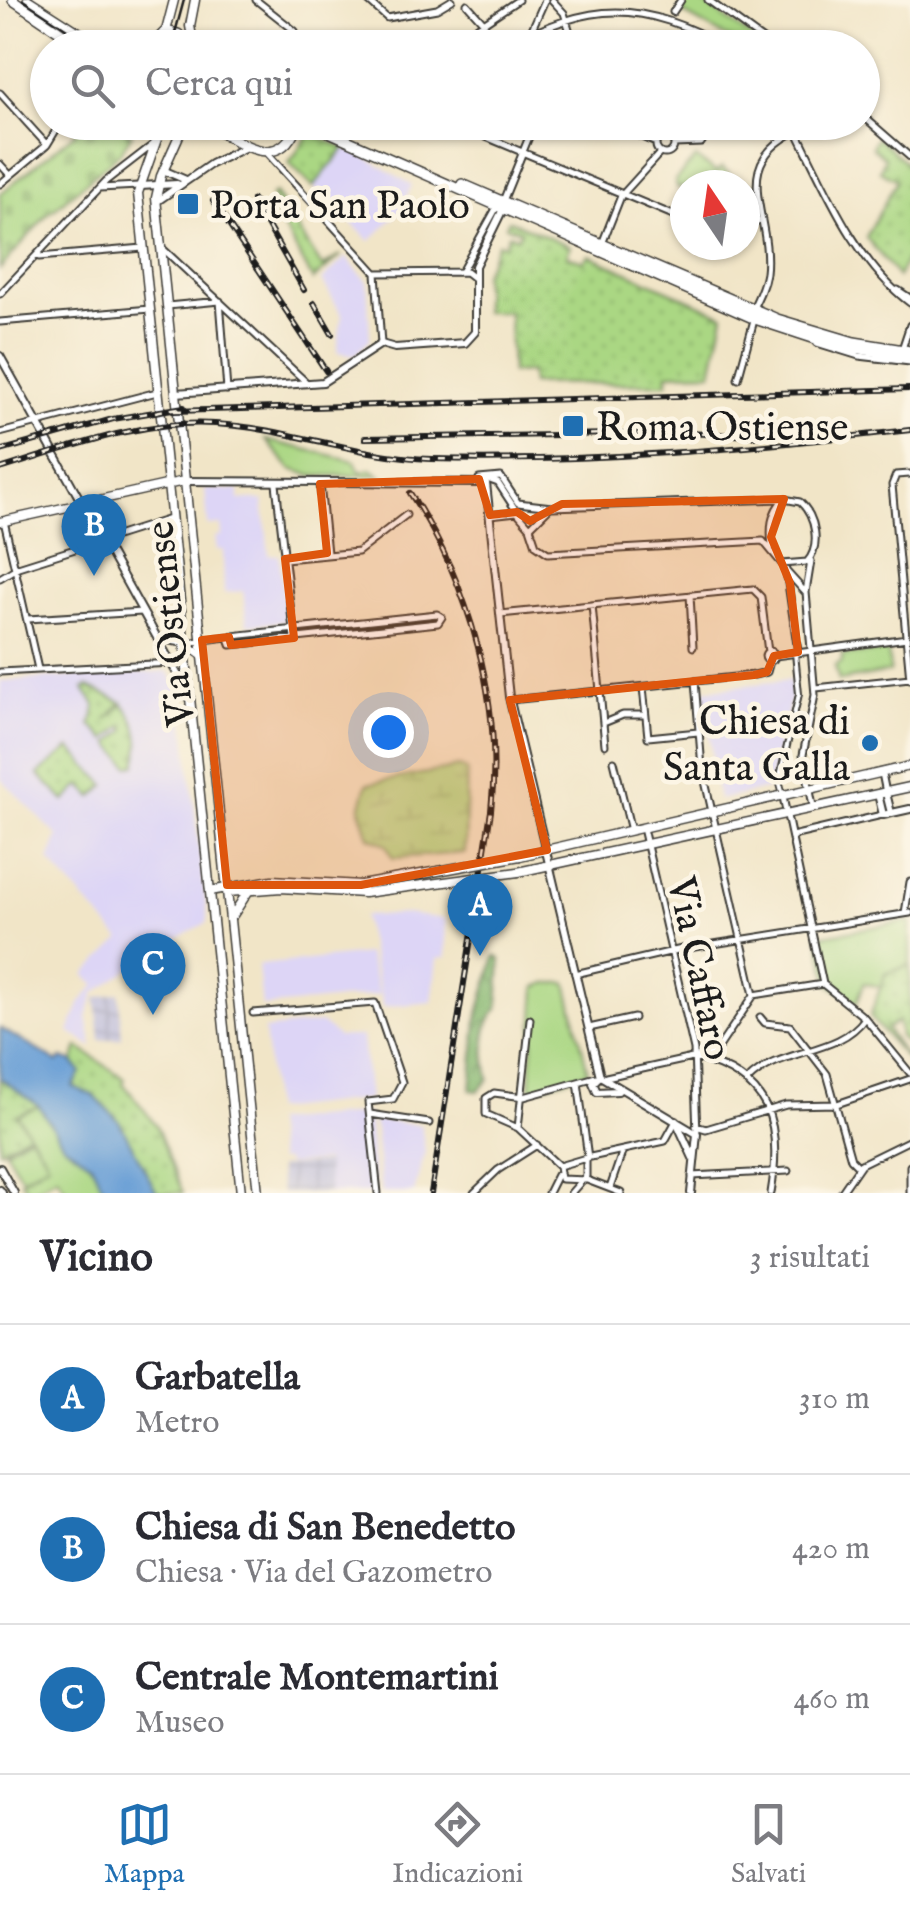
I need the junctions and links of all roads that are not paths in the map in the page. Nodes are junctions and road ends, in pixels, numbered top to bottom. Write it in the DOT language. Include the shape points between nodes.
graph roads {
  1 [pos="14,0"];
  2 [pos="28,0"];
  3 [pos="174,0"];
  4 [pos="195,0"];
  5 [pos="256,0"];
  6 [pos="367,0"];
  7 [pos="452,0"];
  8 [pos="518,0"];
  9 [pos="549,0"];
  10 [pos="681,0"];
  11 [pos="708,0"];
  12 [pos="467,4"];
  13 [pos="598,4"];
  14 [pos="662,9"];
  15 [pos="673,12"];
  16 [pos="564,13"];
  17 [pos="484,24"];
  18 [pos="532,29"];
  19 [pos="58,30"];
  20 [pos="75,30"];
  21 [pos="166,30"];
  22 [pos="190,30"];
  23 [pos="294,30"];
  24 [pos="474,30"];
  25 [pos="569,30"];
  26 [pos="701,30"];
  27 [pos="749,30"];
  28 [pos="0,93"];
  29 [pos="30,126"];
  30 [pos="880,131"];
  31 [pos="42,140"];
  32 [pos="50,140"];
  33 [pos="157,140"];
  34 [pos="177,140"];
  35 [pos="237,140"];
  36 [pos="288,140"];
  37 [pos="347,140"];
  38 [pos="361,140"];
  39 [pos="496,140"];
  40 [pos="528,140"];
  41 [pos="649,140"];
  42 [pos="659,140"];
  43 [pos="669,140"];
  44 [pos="703,140"];
  45 [pos="779,140"];
  46 [pos="801,140"];
  47 [pos="156,143"];
  48 [pos="656,143"];
  49 [pos="674,144"];
  50 [pos="47,145"];
  51 [pos="246,147"];
  52 [pos="524,151"];
  53 [pos="267,153"];
  54 [pos="660,153"];
  55 [pos="910,157"];
  56 [pos="0,164"];
  57 [pos="163,170"];
  58 [pos="10,176"];
  59 [pos="187,180"];
  60 [pos="0,184"];
  61 [pos="158,185"];
  62 [pos="138,186"];
  63 [pos="100,188"];
  64 [pos="621,196"];
  65 [pos="156,202"];
  66 [pos="501,205"];
  67 [pos="670,214"];
  68 [pos="762,221"];
  69 [pos="602,244"];
  70 [pos="161,247"];
  71 [pos="144,248"];
  72 [pos="36,257"];
  73 [pos="376,272"];
  74 [pos="462,272"];
  75 [pos="475,279"];
  76 [pos="0,294"];
  77 [pos="910,301"];
  78 [pos="220,302"];
  79 [pos="167,306"];
  80 [pos="150,309"];
  81 [pos="754,314"];
  82 [pos="0,322"];
  83 [pos="910,325"];
  84 [pos="381,344"];
  85 [pos="855,349"];
  86 [pos="906,355"];
  87 [pos="0,356"];
  88 [pos="738,378"];
  89 [pos="309,383"];
  90 [pos="227,390"];
  91 [pos="158,392"];
  92 [pos="176,393"];
  93 [pos="38,423"];
  94 [pos="0,432"];
  95 [pos="910,474"];
  96 [pos="480,479"];
  97 [pos="177,482"];
  98 [pos="276,484"];
  99 [pos="320,484"];
  100 [pos="784,499"];
  101 [pos="83,503"];
  102 [pos="552,507"];
  103 [pos="517,512"];
  104 [pos="406,514"];
  105 [pos="490,515"];
  106 [pos="173,518"];
  107 [pos="2,522"];
  108 [pos="530,526"];
  109 [pos="104,540"];
  110 [pos="772,547"];
  111 [pos="327,553"];
  112 [pos="812,557"];
  113 [pos="285,558"];
  114 [pos="784,567"];
  115 [pos="15,568"];
  116 [pos="0,578"];
  117 [pos="906,578"];
  118 [pos="806,592"];
  119 [pos="690,595"];
  120 [pos="592,605"];
  121 [pos="145,612"];
  122 [pos="500,614"];
  123 [pos="27,619"];
  124 [pos="293,629"];
  125 [pos="230,637"];
  126 [pos="294,638"];
  127 [pos="909,638"];
  128 [pos="161,639"];
  129 [pos="202,640"];
  130 [pos="693,647"];
  131 [pos="188,649"];
  132 [pos="811,650"];
  133 [pos="909,651"];
  134 [pos="796,652"];
  135 [pos="204,658"];
  136 [pos="773,658"];
  137 [pos="172,662"];
  138 [pos="38,670"];
  139 [pos="0,672"];
  140 [pos="910,678"];
  141 [pos="694,682"];
  142 [pos="643,686"];
  143 [pos="816,688"];
  144 [pos="602,691"];
  145 [pos="189,696"];
  146 [pos="510,700"];
  147 [pos="645,714"];
  148 [pos="606,722"];
  149 [pos="698,732"];
  150 [pos="606,744"];
  151 [pos="614,761"];
  152 [pos="910,766"];
  153 [pos="882,773"];
  154 [pos="910,787"];
  155 [pos="809,789"];
  156 [pos="882,793"];
  157 [pos="783,794"];
  158 [pos="910,808"];
  159 [pos="814,809"];
  160 [pos="712,811"];
  161 [pos="887,814"];
  162 [pos="788,815"];
  163 [pos="658,824"];
  164 [pos="643,828"];
  165 [pos="631,830"];
  166 [pos="716,830"];
  167 [pos="792,836"];
  168 [pos="662,842"];
  169 [pos="647,846"];
  170 [pos="541,852"];
  171 [pos="551,867"];
  172 [pos="910,882"];
  173 [pos="221,889"];
  174 [pos="362,889"];
  175 [pos="249,890"];
  176 [pos="907,914"];
  177 [pos="212,916"];
  178 [pos="231,919"];
  179 [pos="812,928"];
  180 [pos="741,940"];
  181 [pos="672,952"];
  182 [pos="575,974"];
  183 [pos="823,984"];
  184 [pos="754,996"];
  185 [pos="253,1013"];
  186 [pos="760,1016"];
  187 [pos="530,1018"];
  188 [pos="634,1018"];
  189 [pos="865,1018"];
  190 [pos="588,1028"];
  191 [pos="808,1049"];
  192 [pos="714,1053"];
  193 [pos="227,1055"];
  194 [pos="244,1057"];
  195 [pos="696,1058"];
  196 [pos="718,1064"];
  197 [pos="910,1076"];
  198 [pos="748,1080"];
  199 [pos="602,1082"];
  200 [pos="580,1086"];
  201 [pos="524,1097"];
  202 [pos="837,1104"];
  203 [pos="249,1109"];
  204 [pos="769,1110"];
  205 [pos="233,1112"];
  206 [pos="370,1114"];
  207 [pos="674,1120"];
  208 [pos="428,1122"];
  209 [pos="518,1128"];
  210 [pos="696,1133"];
  211 [pos="685,1134"];
  212 [pos="910,1140"];
  213 [pos="537,1145"];
  214 [pos="622,1153"];
  215 [pos="587,1158"];
  216 [pos="694,1160"];
  217 [pos="859,1166"];
  218 [pos="910,1166"];
  219 [pos="0,1168"];
  220 [pos="559,1169"];
  221 [pos="775,1171"];
  222 [pos="788,1171"];
  223 [pos="692,1176"];
  224 [pos="583,1179"];
  225 [pos="610,1189"];
  226 [pos="14,1193"];
  227 [pos="242,1193"];
  228 [pos="258,1193"];
  229 [pos="378,1193"];
  230 [pos="474,1193"];
  231 [pos="548,1193"];
  232 [pos="571,1193"];
  233 [pos="621,1193"];
  234 [pos="691,1193"];
  235 [pos="771,1193"];
  236 [pos="841,1193"];
  237 [pos="910,1193"];
  1 -- 19 [label="main road"];
  2 -- 20 [label="main road"];
  3 -- 21 [label="main road"];
  4 -- 22 [label="main road"];
  5 -- 23 [label="street"];
  6 -- 7 [label="street" via="387,18"];
  8 -- 17 [label="street"];
  9 -- 16 [label="street"];
  9 -- 18 [label="street"];
  10 -- 15 [label="street"];
  11 -- 27 [label="street"];
  12 -- 17 [label="street"];
  13 -- 16 [label="street"];
  14 -- 15 [label="street"];
  15 -- 26 [label="street"];
  16 -- 18 [label="street"];
  16 -- 25 [label="street"];
  17 -- 24 [label="street"];
  28 -- 29 [label="street"];
  30 -- 55 [label="street"];
  31 -- 50 [label="street"];
  32 -- 50 [label="street"];
  33 -- 47 [label="main road"];
  34 -- 57 [label="main road, Via Ostiense"];
  35 -- 51 [label="main road"];
  36 -- 53 [label="main road"];
  37 -- 66 [label="main road"];
  38 -- 66 [label="main road"];
  39 -- 52 [label="street"];
  40 -- 52 [label="street"];
  41 -- 48 [label="street"];
  42 -- 48 [label="street"];
  43 -- 49 [label="street"];
  44 -- 49 [label="street"];
  45 -- 68 [label="street" via="759,162"];
  46 -- 77 [label="street" via="852,234 887,283"];
  47 -- 62 [label="main road"];
  47 -- 63 [label="street"];
  48 -- 54 [label="street"];
  49 -- 54 [label="street" via="671,152"];
  50 -- 58 [label="street"];
  51 -- 53 [label="main road"];
  51 -- 59 [label="street"];
  52 -- 64 [label="street"];
  52 -- 66 [label="street"];
  53 -- 73 [label="street"];
  54 -- 64 [label="street"];
  56 -- 58 [label="street"];
  57 -- 59 [label="street"];
  57 -- 61 [label="main road, Via Ostiense"];
  58 -- 60 [label="street"];
  59 -- 61 [label="street"];
  59 -- 65 [label="street"];
  61 -- 62 [label="street"];
  61 -- 65 [label="main road, Via Ostiense"];
  62 -- 63 [label="street"];
  62 -- 71 [label="main road, Via Ostiense"];
  63 -- 72 [label="street"];
  64 -- 67 [label="street"];
  64 -- 69 [label="street"];
  65 -- 70 [label="main road, Via Ostiense"];
  66 -- 69 [label="main road"];
  66 -- 74 [label="street"];
  66 -- 75 [label="street"];
  66 -- 81 [label="main road"];
  68 -- 81 [label="street" via="766,272"];
  69 -- 81 [label="main road"];
  70 -- 78 [label="street"];
  70 -- 79 [label="main road, Via Ostiense"];
  71 -- 72 [label="street"];
  71 -- 80 [label="main road, Via Ostiense"];
  72 -- 76 [label="street"];
  73 -- 74 [label="street"];
  73 -- 84 [label="street"];
  74 -- 75 [label="street"];
  75 -- 84 [label="street" via="475,332 467,342"];
  78 -- 79 [label="street"];
  78 -- 89 [label="street"];
  78 -- 90 [label="street"];
  79 -- 92 [label="main road, Via Ostiense"];
  80 -- 82 [label="street"];
  80 -- 91 [label="main road, Via Ostiense"];
  81 -- 85 [label="main road"];
  81 -- 85 [label="main road"];
  81 -- 88 [label="street"];
  83 -- 86 [label="street"];
  84 -- 89 [label="street" via="332,379"];
  85 -- 86 [label="main road"];
  87 -- 93 [label="street"];
  89 -- 90 [label="street"];
  90 -- 92 [label="street"];
  91 -- 93 [label="street"];
  91 -- 97 [label="main road, Via Ostiense"];
  92 -- 97 [label="main road, Via Ostiense"];
  93 -- 94 [label="street"];
  93 -- 101 [label="street"];
  95 -- 117 [label="street" via="894,477"];
  96 -- 99 [label="street"];
  96 -- 102 [label="street" via="501,477 518,504"];
  96 -- 103 [label="street" via="498,482"];
  96 -- 105 [label="street"];
  97 -- 98 [label="street"];
  97 -- 101 [label="main road"];
  97 -- 106 [label="main road, Via Ostiense"];
  97 -- 129 [label="main road, Via Ostiense"];
  98 -- 99 [label="street"];
  98 -- 113 [label="street"];
  99 -- 111 [label="street"];
  100 -- 102 [label="street"];
  100 -- 110 [label="street" via="772,518"];
  100 -- 112 [label="street" via="809,512"];
  101 -- 107 [label="main road"];
  101 -- 109 [label="street"];
  102 -- 108 [label="street"];
  103 -- 105 [label="street"];
  103 -- 108 [label="street"];
  104 -- 111 [label="street" via="366,549"];
  105 -- 122 [label="street"];
  106 -- 109 [label="street"];
  106 -- 131 [label="main road, Via Ostiense"];
  107 -- 115 [label="street"];
  108 -- 110 [label="street" via="534,542 548,552 761,540"];
  109 -- 115 [label="street"];
  109 -- 121 [label="street"];
  110 -- 114 [label="street"];
  111 -- 113 [label="street"];
  112 -- 114 [label="street"];
  112 -- 118 [label="street"];
  113 -- 124 [label="street"];
  114 -- 118 [label="street"];
  114 -- 134 [label="street"];
  115 -- 116 [label="street"];
  115 -- 123 [label="street"];
  117 -- 127 [label="street"];
  118 -- 132 [label="street"];
  119 -- 120 [label="street"];
  119 -- 130 [label="street"];
  119 -- 136 [label="street" via="756,590 765,657"];
  120 -- 122 [label="street"];
  120 -- 144 [label="street"];
  121 -- 123 [label="street"];
  121 -- 128 [label="street"];
  122 -- 146 [label="street"];
  123 -- 138 [label="street"];
  124 -- 125 [label="street"];
  124 -- 126 [label="street"];
  124 -- 126 [label="street" via="442,616 438,623"];
  125 -- 126 [label="street" via="230,645"];
  125 -- 129 [label="street"];
  127 -- 132 [label="street"];
  127 -- 133 [label="street"];
  128 -- 131 [label="street"];
  128 -- 137 [label="street"];
  129 -- 131 [label="street"];
  129 -- 135 [label="main road, Via Ostiense"];
  131 -- 135 [label="street"];
  131 -- 145 [label="main road, Via Ostiense"];
  132 -- 134 [label="street"];
  132 -- 143 [label="street"];
  133 -- 140 [label="street"];
  134 -- 136 [label="street"];
  134 -- 157 [label="street" via="799,694 779,780"];
  135 -- 173 [label="main road, Via Ostiense"];
  136 -- 141 [label="street" via="764,674"];
  137 -- 138 [label="street"];
  137 -- 145 [label="street"];
  138 -- 139 [label="street"];
  140 -- 143 [label="street"];
  141 -- 142 [label="street"];
  141 -- 149 [label="street"];
  142 -- 144 [label="street"];
  142 -- 147 [label="street"];
  143 -- 155 [label="street" via="803,749"];
  144 -- 146 [label="street"];
  144 -- 148 [label="street"];
  145 -- 173 [label="main road, Via Ostiense"];
  146 -- 170 [label="street"];
  147 -- 148 [label="street"];
  147 -- 149 [label="street" via="648,737"];
  148 -- 150 [label="street"];
  149 -- 160 [label="street"];
  151 -- 165 [label="street"];
  152 -- 153 [label="main road"];
  153 -- 155 [label="main road"];
  153 -- 156 [label="street"];
  154 -- 156 [label="main road"];
  155 -- 157 [label="main road"];
  155 -- 159 [label="street"];
  156 -- 159 [label="main road"];
  156 -- 161 [label="street"];
  157 -- 160 [label="main road"];
  157 -- 162 [label="street"];
  158 -- 161 [label="street"];
  159 -- 162 [label="main road"];
  160 -- 163 [label="main road"];
  160 -- 166 [label="street"];
  161 -- 167 [label="street"];
  162 -- 166 [label="main road"];
  162 -- 167 [label="street"];
  163 -- 164 [label="main road"];
  163 -- 168 [label="street"];
  164 -- 165 [label="main road"];
  164 -- 169 [label="street, Via Caffaro"];
  165 -- 170 [label="main road"];
  166 -- 168 [label="main road"];
  166 -- 180 [label="street"];
  167 -- 179 [label="street"];
  168 -- 169 [label="main road"];
  169 -- 171 [label="main road"];
  169 -- 181 [label="street, Via Caffaro"];
  170 -- 171 [label="street"];
  170 -- 174 [label="main road, bridge"];
  171 -- 174 [label="main road, bridge"];
  171 -- 182 [label="street"];
  172 -- 176 [label="street"];
  173 -- 174 [label="main road" via="279,880"];
  173 -- 175 [label="main road"];
  173 -- 177 [label="main road, Via Ostiense"];
  173 -- 178 [label="main road, Via Ostiense"];
  174 -- 175 [label="main road"];
  175 -- 178 [label="main road"];
  176 -- 179 [label="street"];
  177 -- 178 [label="street" via="220,908"];
  177 -- 193 [label="main road, Via Ostiense"];
  178 -- 194 [label="main road, Via Ostiense"];
  179 -- 180 [label="street"];
  179 -- 183 [label="street"];
  180 -- 181 [label="street"];
  180 -- 184 [label="street"];
  181 -- 182 [label="street"];
  181 -- 195 [label="street, Via Caffaro"];
  182 -- 190 [label="street"];
  183 -- 184 [label="street"];
  183 -- 189 [label="street"];
  184 -- 192 [label="street"];
  185 -- 206 [label="street" via="374,1002 402,1082 393,1099 368,1102"];
  186 -- 191 [label="street" via="765,1023 787,1024"];
  187 -- 201 [label="street"];
  188 -- 190 [label="street"];
  189 -- 191 [label="street" via="852,1034"];
  189 -- 197 [label="street"];
  190 -- 199 [label="street"];
  191 -- 198 [label="street" via="769,1062"];
  191 -- 202 [label="street" via="829,1078"];
  192 -- 195 [label="street"];
  192 -- 196 [label="street"];
  193 -- 194 [label="street"];
  193 -- 205 [label="main road, Via Ostiense"];
  194 -- 203 [label="main road, Via Ostiense"];
  195 -- 196 [label="street"];
  195 -- 199 [label="street"];
  195 -- 210 [label="street, Via Caffaro"];
  196 -- 198 [label="street"];
  197 -- 202 [label="street"];
  198 -- 204 [label="street"];
  199 -- 200 [label="street"];
  199 -- 207 [label="street"];
  200 -- 201 [label="street"];
  200 -- 215 [label="street"];
  201 -- 209 [label="street"];
  201 -- 209 [label="street" via="492,1093 485,1100 486,1114"];
  202 -- 204 [label="street"];
  202 -- 217 [label="street" via="851,1160"];
  203 -- 205 [label="street"];
  203 -- 228 [label="main road, Via Ostiense"];
  204 -- 210 [label="street"];
  204 -- 221 [label="street"];
  205 -- 227 [label="main road, Via Ostiense"];
  206 -- 208 [label="street"];
  206 -- 229 [label="street"];
  207 -- 210 [label="street"];
  207 -- 211 [label="street"];
  207 -- 214 [label="street" via="665,1142"];
  209 -- 213 [label="street"];
  210 -- 211 [label="street" via="691,1140"];
  210 -- 216 [label="street"];
  211 -- 216 [label="street"];
  212 -- 217 [label="street"];
  213 -- 220 [label="street"];
  213 -- 230 [label="street"];
  214 -- 215 [label="street"];
  214 -- 225 [label="street"];
  215 -- 220 [label="street"];
  215 -- 224 [label="street"];
  216 -- 223 [label="street"];
  217 -- 236 [label="street"];
  218 -- 237 [label="street"];
  219 -- 226 [label="street"];
  220 -- 224 [label="street" via="562,1179"];
  220 -- 231 [label="street"];
  221 -- 222 [label="street"];
  221 -- 223 [label="street"];
  221 -- 235 [label="street"];
  223 -- 234 [label="street"];
  224 -- 225 [label="street"];
  224 -- 232 [label="street"];
  225 -- 233 [label="street"];
}
